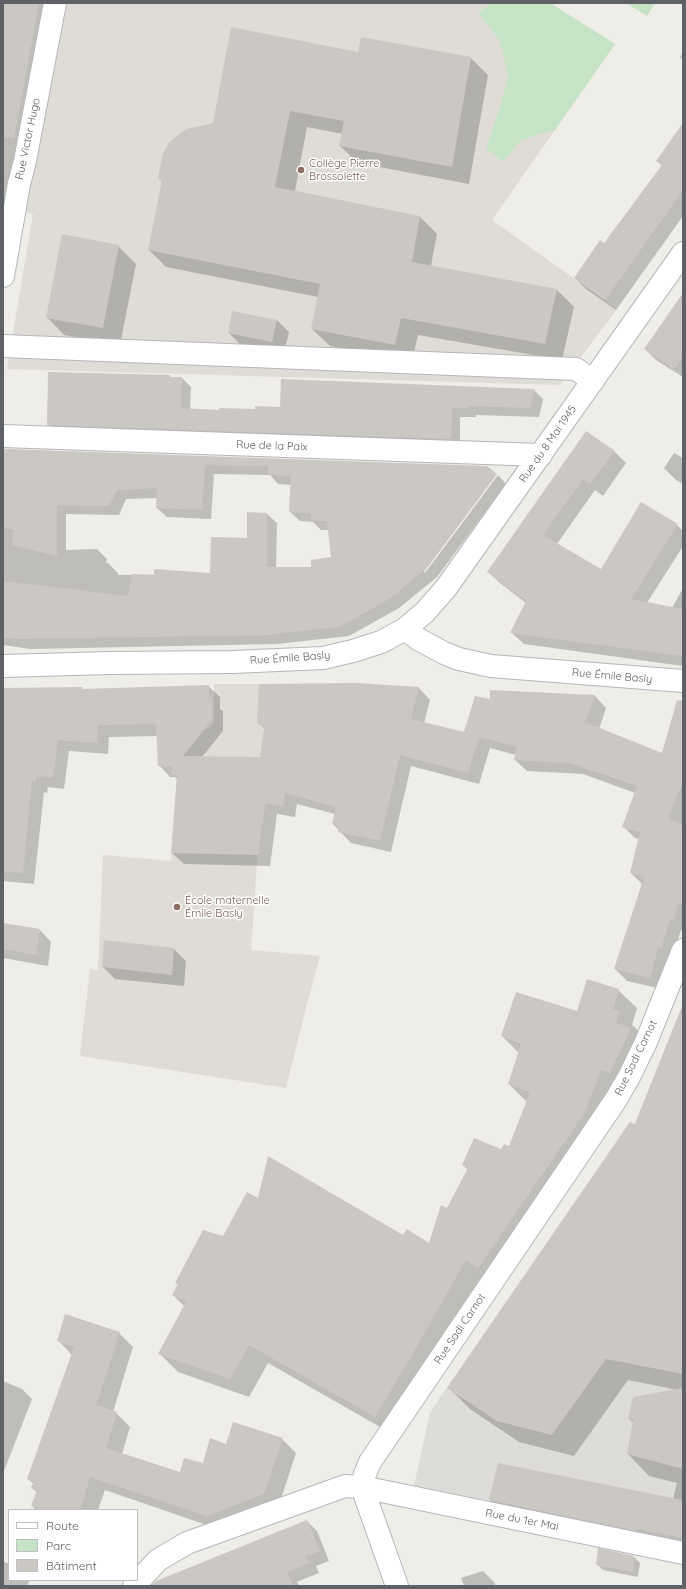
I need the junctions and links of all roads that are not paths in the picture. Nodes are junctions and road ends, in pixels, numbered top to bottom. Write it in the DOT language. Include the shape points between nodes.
graph roads {
  1 [pos="55,3"];
  2 [pos="683,253"];
  3 [pos="3,276"];
  4 [pos="3,346"];
  5 [pos="593,381"];
  6 [pos="3,436"];
  7 [pos="541,455"];
  8 [pos="405,629"];
  9 [pos="3,666"];
  10 [pos="683,681"];
  11 [pos="683,950"];
  12 [pos="362,1487"];
  13 [pos="683,1553"];
  14 [pos="134,1586"];
  15 [pos="397,1586"];
  1 -- 3 [label="street, Rue Victor Hugo"];
  2 -- 5 [label="street, Rue du 8 Mai 1945"];
  4 -- 5 [label="street" via="576,369"];
  5 -- 7 [label="street, Rue du 8 Mai 1945"];
  6 -- 7 [label="street, Rue de la Paix"];
  7 -- 8 [label="street, Rue du 8 Mai 1945" via="446,588 425,612"];
  8 -- 9 [label="street, Rue Émile Basly" via="381,642 323,658"];
  8 -- 10 [label="street, Rue Émile Basly" via="444,653 491,666"];
  11 -- 12 [label="street, Rue Sadi Carnot" via="629,1077 370,1462"];
  12 -- 13 [label="street, Rue du 1er Mai"];
  12 -- 14 [label="street" via="345,1486 187,1543 158,1560"];
  12 -- 15 [label="street"];
}
